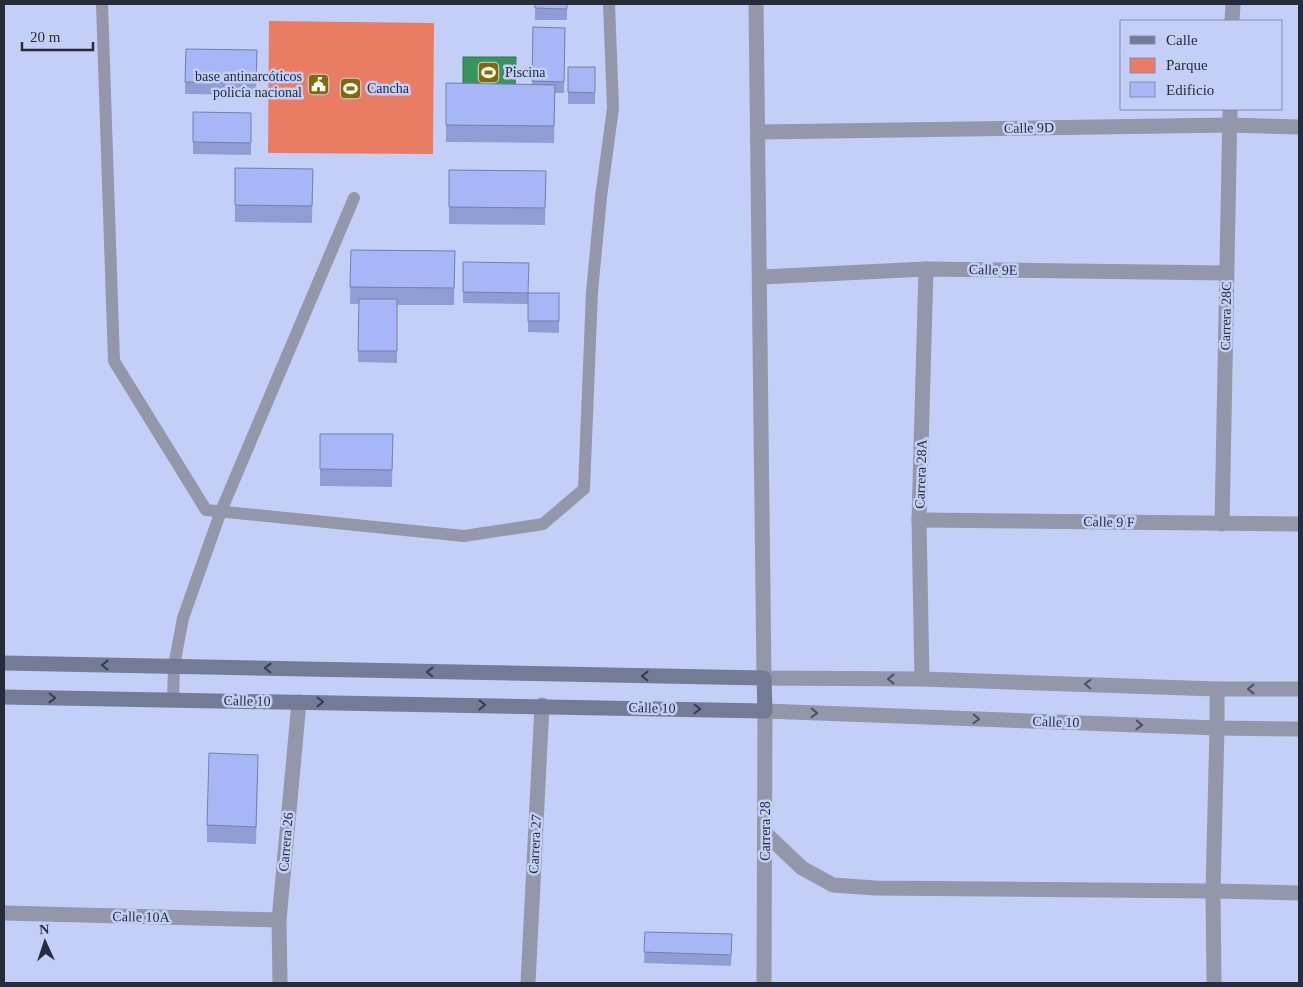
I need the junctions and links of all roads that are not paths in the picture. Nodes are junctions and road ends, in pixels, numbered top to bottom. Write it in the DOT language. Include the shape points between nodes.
graph roads {
  1 [pos="102,4"];
  2 [pos="609,4"];
  3 [pos="756,4"];
  4 [pos="1233,4"];
  5 [pos="1232,20"];
  6 [pos="1230,110"];
  7 [pos="1230,125"];
  8 [pos="1299,127"];
  9 [pos="759,132"];
  10 [pos="354,198"];
  11 [pos="926,270"];
  12 [pos="1226,273"];
  13 [pos="760,277"];
  14 [pos="221,511"];
  15 [pos="919,520"];
  16 [pos="1222,524"];
  17 [pos="1299,524"];
  18 [pos="4,663"];
  19 [pos="174,666"];
  20 [pos="764,678"];
  21 [pos="922,679"];
  22 [pos="1217,689"];
  23 [pos="1299,689"];
  24 [pos="4,697"];
  25 [pos="173,700"];
  26 [pos="299,702"];
  27 [pos="542,706"];
  28 [pos="765,711"];
  29 [pos="1217,728"];
  30 [pos="1299,729"];
  31 [pos="765,833"];
  32 [pos="1213,890"];
  33 [pos="1299,893"];
  34 [pos="4,913"];
  35 [pos="279,920"];
  36 [pos="280,983"];
  37 [pos="528,983"];
  38 [pos="764,983"];
  39 [pos="1214,983"];
  1 -- 14 [label="lane" via="114,361 206,510"];
  2 -- 14 [label="lane" via="613,108 592,292 584,489 543,524 464,536"];
  3 -- 9 [label="street"];
  4 -- 5 [label="street"];
  6 -- 7 [label="street, Carrera 28C"];
  7 -- 8 [label="street, Calle 9D"];
  7 -- 9 [label="street, Calle 9D"];
  7 -- 12 [label="street, Carrera 28C"];
  9 -- 13 [label="street"];
  10 -- 14 [label="lane"];
  11 -- 12 [label="street, Calle 9E"];
  11 -- 13 [label="street, Calle 9E"];
  11 -- 15 [label="street, Carrera 28A"];
  12 -- 16 [label="street, Carrera 28C"];
  13 -- 20 [label="street"];
  14 -- 19 [label="lane" via="183,618"];
  15 -- 16 [label="street, Calle 9 F"];
  15 -- 21 [label="street, Carrera 28A"];
  16 -- 17 [label="street, Calle 9 F"];
  19 -- 18 [label="street, one-way"];
  20 -- 19 [label="street, one-way"];
  19 -- 25 [label="lane"];
  21 -- 20 [label="street, one-way"];
  20 -- 28 [label="street, Carrera 28"];
  22 -- 21 [label="street, one-way"];
  23 -- 22 [label="street, one-way"];
  22 -- 29 [label="street"];
  24 -- 25 [label="street, Calle 10, one-way"];
  25 -- 26 [label="street, Calle 10"];
  26 -- 27 [label="street, Calle 10, one-way"];
  26 -- 35 [label="street, Carrera 26"];
  27 -- 28 [label="street, Calle 10, one-way"];
  27 -- 37 [label="street, Carrera 27"];
  28 -- 29 [label="street, Calle 10, one-way"];
  28 -- 31 [label="street, Carrera 28"];
  29 -- 30 [label="street, Calle 10"];
  29 -- 32 [label="street"];
  31 -- 32 [label="street" via="802,868 833,885"];
  31 -- 38 [label="street, Carrera 28"];
  32 -- 33 [label="street"];
  32 -- 39 [label="street"];
  34 -- 35 [label="street, Calle 10A"];
  35 -- 36 [label="street, Carrera 26"];
}
